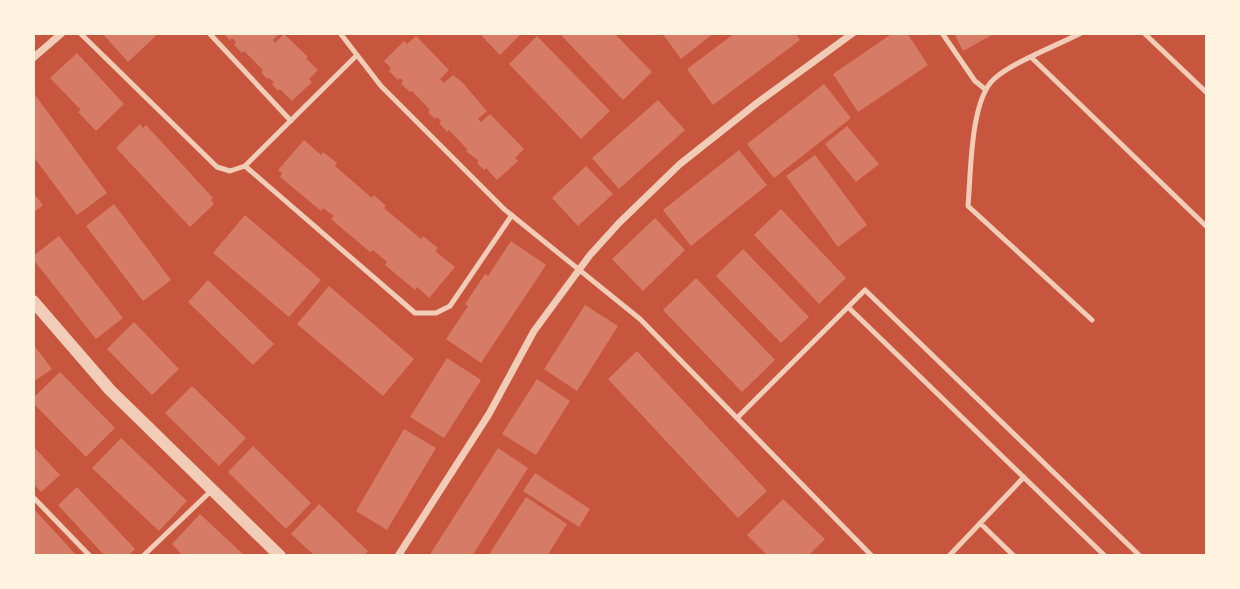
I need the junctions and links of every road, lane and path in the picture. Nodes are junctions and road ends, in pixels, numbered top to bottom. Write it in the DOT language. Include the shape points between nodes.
graph roads {
  1 [pos="62,33"];
  2 [pos="80,33"];
  3 [pos="209,33"];
  4 [pos="340,33"];
  5 [pos="853,33"];
  6 [pos="942,33"];
  7 [pos="1081,33"];
  8 [pos="1144,33"];
  9 [pos="356,56"];
  10 [pos="33,58"];
  11 [pos="1032,58"];
  12 [pos="985,89"];
  13 [pos="1207,93"];
  14 [pos="291,121"];
  15 [pos="245,166"];
  16 [pos="512,215"];
  17 [pos="1207,227"];
  18 [pos="579,269"];
  19 [pos="33,301"];
  20 [pos="848,307"];
  21 [pos="1092,320"];
  22 [pos="737,418"];
  23 [pos="1024,477"];
  24 [pos="212,490"];
  25 [pos="33,497"];
  26 [pos="980,523"];
  27 [pos="90,556"];
  28 [pos="143,556"];
  29 [pos="280,556"];
  30 [pos="398,556"];
  31 [pos="872,556"];
  32 [pos="948,556"];
  33 [pos="1014,556"];
  34 [pos="1105,556"];
  35 [pos="1140,556"];
  1 -- 10 [label="street"];
  2 -- 15 [label="lane" via="218,167 230,171"];
  3 -- 14 [label="lane"];
  4 -- 9 [label="lane"];
  5 -- 18 [label="street" via="680,164 618,223"];
  6 -- 12 [label="lane" via="975,82"];
  7 -- 11 [label="lane"];
  8 -- 13 [label="lane"];
  9 -- 14 [label="lane"];
  9 -- 16 [label="lane"];
  11 -- 12 [label="lane" via="1002,73"];
  11 -- 17 [label="lane"];
  12 -- 21 [label="lane" via="978,108 968,206"];
  14 -- 15 [label="lane"];
  15 -- 16 [label="lane" via="415,313 436,313 450,306"];
  16 -- 18 [label="lane"];
  18 -- 22 [label="lane" via="640,319"];
  18 -- 30 [label="street" via="534,331 489,414"];
  19 -- 24 [label="street" via="110,390"];
  20 -- 22 [label="lane"];
  20 -- 23 [label="lane"];
  20 -- 35 [label="lane" via="865,290"];
  22 -- 31 [label="lane"];
  23 -- 26 [label="lane"];
  23 -- 34 [label="lane"];
  24 -- 28 [label="lane"];
  24 -- 29 [label="street"];
  25 -- 27 [label="lane"];
  26 -- 32 [label="lane"];
  26 -- 33 [label="lane"];
}
